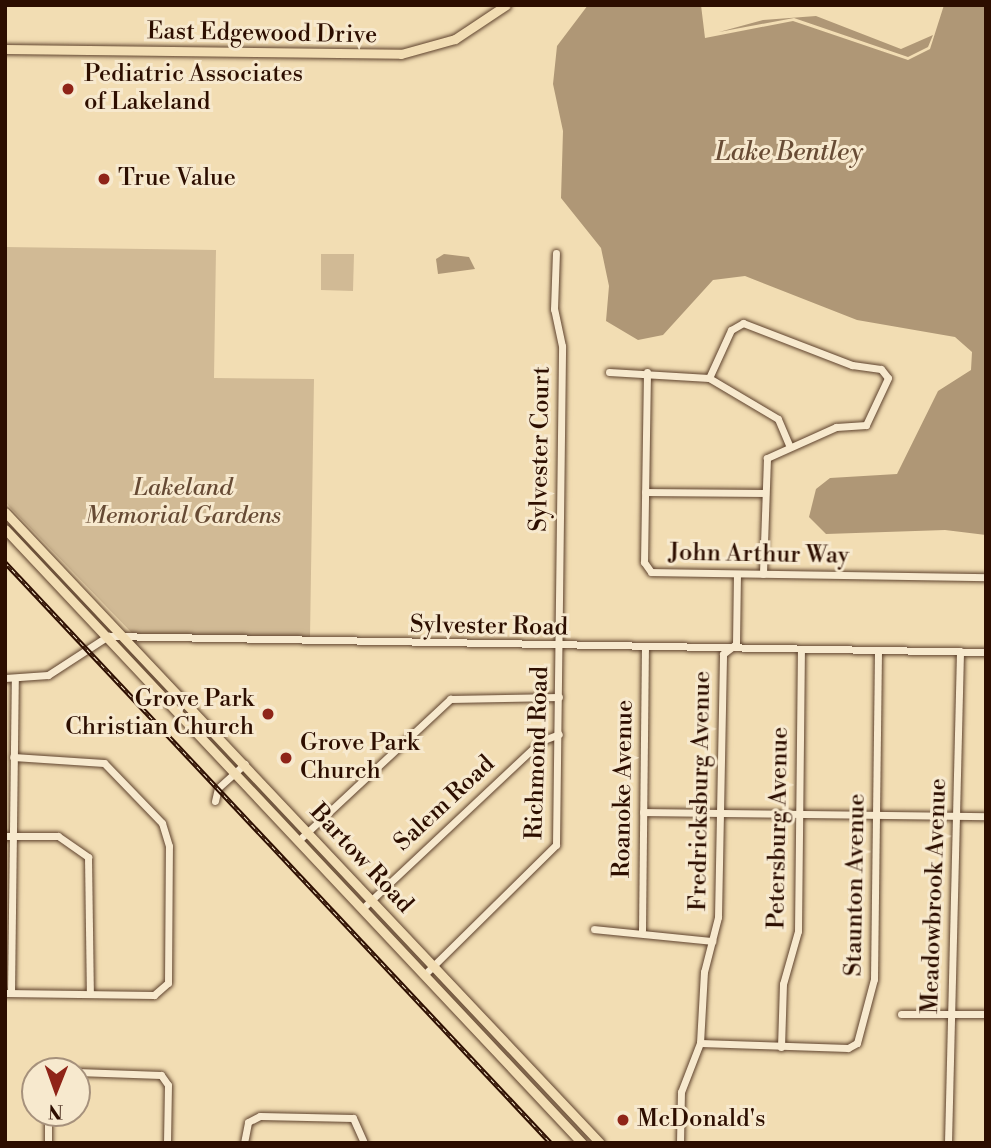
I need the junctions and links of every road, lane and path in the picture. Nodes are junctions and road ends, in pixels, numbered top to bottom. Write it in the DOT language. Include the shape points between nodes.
graph roads {
  1 [pos="506,5"];
  2 [pos="5,49"];
  3 [pos="556,253"];
  4 [pos="610,372"];
  5 [pos="647,372"];
  6 [pos="709,378"];
  7 [pos="790,447"];
  8 [pos="645,492"];
  9 [pos="763,493"];
  10 [pos="5,512"];
  11 [pos="5,529"];
  12 [pos="737,574"];
  13 [pos="762,574"];
  14 [pos="986,577"];
  15 [pos="107,636"];
  16 [pos="129,640"];
  17 [pos="559,647"];
  18 [pos="645,648"];
  19 [pos="730,649"];
  20 [pos="801,649"];
  21 [pos="878,650"];
  22 [pos="960,651"];
  23 [pos="986,652"];
  24 [pos="5,678"];
  25 [pos="15,678"];
  26 [pos="559,698"];
  27 [pos="559,734"];
  28 [pos="13,757"];
  29 [pos="244,764"];
  30 [pos="235,772"];
  31 [pos="215,801"];
  32 [pos="643,812"];
  33 [pos="721,813"];
  34 [pos="799,813"];
  35 [pos="877,814"];
  36 [pos="958,815"];
  37 [pos="986,816"];
  38 [pos="307,831"];
  39 [pos="9,836"];
  40 [pos="299,840"];
  41 [pos="372,899"];
  42 [pos="363,908"];
  43 [pos="594,929"];
  44 [pos="642,930"];
  45 [pos="712,941"];
  46 [pos="435,966"];
  47 [pos="425,974"];
  48 [pos="8,993"];
  49 [pos="90,994"];
  50 [pos="901,1014"];
  51 [pos="952,1014"];
  52 [pos="986,1014"];
  53 [pos="700,1044"];
  54 [pos="781,1047"];
  55 [pos="91,1072"];
  56 [pos="167,1143"];
  57 [pos="244,1143"];
  58 [pos="364,1143"];
  59 [pos="582,1143"];
  60 [pos="600,1143"];
  61 [pos="680,1143"];
  62 [pos="948,1143"];
  1 -- 2 [label="main road, East Edgewood Drive" via="455,39 401,54"];
  3 -- 17 [label="street, Sylvester Court" via="554,309 562,346"];
  4 -- 5 [label="street"];
  5 -- 6 [label="street"];
  5 -- 8 [label="street, John Arthur Way"];
  6 -- 7 [label="street" via="778,419"];
  6 -- 7 [label="street" via="731,330 743,323 886,373 870,422 836,427"];
  7 -- 9 [label="street" via="764,463"];
  8 -- 9 [label="street"];
  8 -- 12 [label="street, John Arthur Way" via="644,562 651,572"];
  9 -- 13 [label="street"];
  10 -- 16 [label="main road, Bartow Road"];
  11 -- 15 [label="main road, Bartow Road"];
  12 -- 13 [label="street, John Arthur Way"];
  12 -- 19 [label="street" via="736,644"];
  13 -- 14 [label="street, John Arthur Way"];
  15 -- 16 [label="street, Sylvester Road"];
  15 -- 25 [label="street" via="48,675"];
  15 -- 30 [label="main road, Bartow Road"];
  16 -- 17 [label="street, Sylvester Road"];
  16 -- 29 [label="main road, Bartow Road"];
  17 -- 18 [label="street, Sylvester Road"];
  17 -- 26 [label="street, Richmond Road"];
  18 -- 19 [label="street, Sylvester Road"];
  18 -- 32 [label="street, Roanoke Avenue"];
  19 -- 20 [label="street, Sylvester Road"];
  19 -- 33 [label="street, Fredricksburg Avenue" via="723,654"];
  20 -- 21 [label="street, Sylvester Road"];
  20 -- 34 [label="street, Petersburg Avenue"];
  21 -- 22 [label="street, Sylvester Road"];
  21 -- 35 [label="street, Staunton Avenue"];
  22 -- 23 [label="street, Sylvester Road"];
  22 -- 36 [label="street, Meadowbrook Avenue"];
  24 -- 25 [label="street"];
  25 -- 28 [label="street"];
  26 -- 27 [label="street, Richmond Road"];
  26 -- 38 [label="street" via="450,699"];
  27 -- 41 [label="street, Salem Road" via="541,741"];
  27 -- 46 [label="street, Richmond Road" via="554,852"];
  28 -- 39 [label="street"];
  28 -- 49 [label="street" via="104,763 162,823 169,846 167,983 161,993"];
  29 -- 30 [label="street"];
  29 -- 38 [label="main road, Bartow Road"];
  30 -- 31 [label="street"];
  30 -- 40 [label="main road, Bartow Road"];
  32 -- 33 [label="street"];
  32 -- 44 [label="street, Roanoke Avenue"];
  33 -- 34 [label="street"];
  33 -- 45 [label="street, Fredricksburg Avenue" via="720,899"];
  34 -- 35 [label="street"];
  34 -- 54 [label="street, Petersburg Avenue" via="797,941 781,994"];
  35 -- 36 [label="street"];
  35 -- 54 [label="street, Staunton Avenue" via="874,979 859,1037 848,1048"];
  36 -- 37 [label="street"];
  36 -- 51 [label="street, Meadowbrook Avenue"];
  38 -- 40 [label="street"];
  38 -- 41 [label="main road, Bartow Road"];
  39 -- 48 [label="street"];
  39 -- 49 [label="street" via="71,840 88,858"];
  40 -- 42 [label="main road, Bartow Road"];
  41 -- 42 [label="street, Salem Road"];
  41 -- 46 [label="main road, Bartow Road"];
  42 -- 47 [label="main road, Bartow Road"];
  43 -- 44 [label="street"];
  44 -- 45 [label="street"];
  45 -- 53 [label="street, Fredricksburg Avenue"];
  46 -- 47 [label="street, Richmond Road"];
  46 -- 60 [label="main road, Bartow Road"];
  47 -- 59 [label="main road, Bartow Road"];
  48 -- 49 [label="street"];
  50 -- 51 [label="street"];
  51 -- 52 [label="street"];
  51 -- 62 [label="street, Meadowbrook Avenue"];
  53 -- 54 [label="street, Staunton Avenue"];
  53 -- 61 [label="street, Fredricksburg Avenue" via="681,1092"];
  55 -- 56 [label="street" via="161,1075 167,1085"];
  57 -- 58 [label="street" via="248,1122 260,1116 359,1122"];
}
